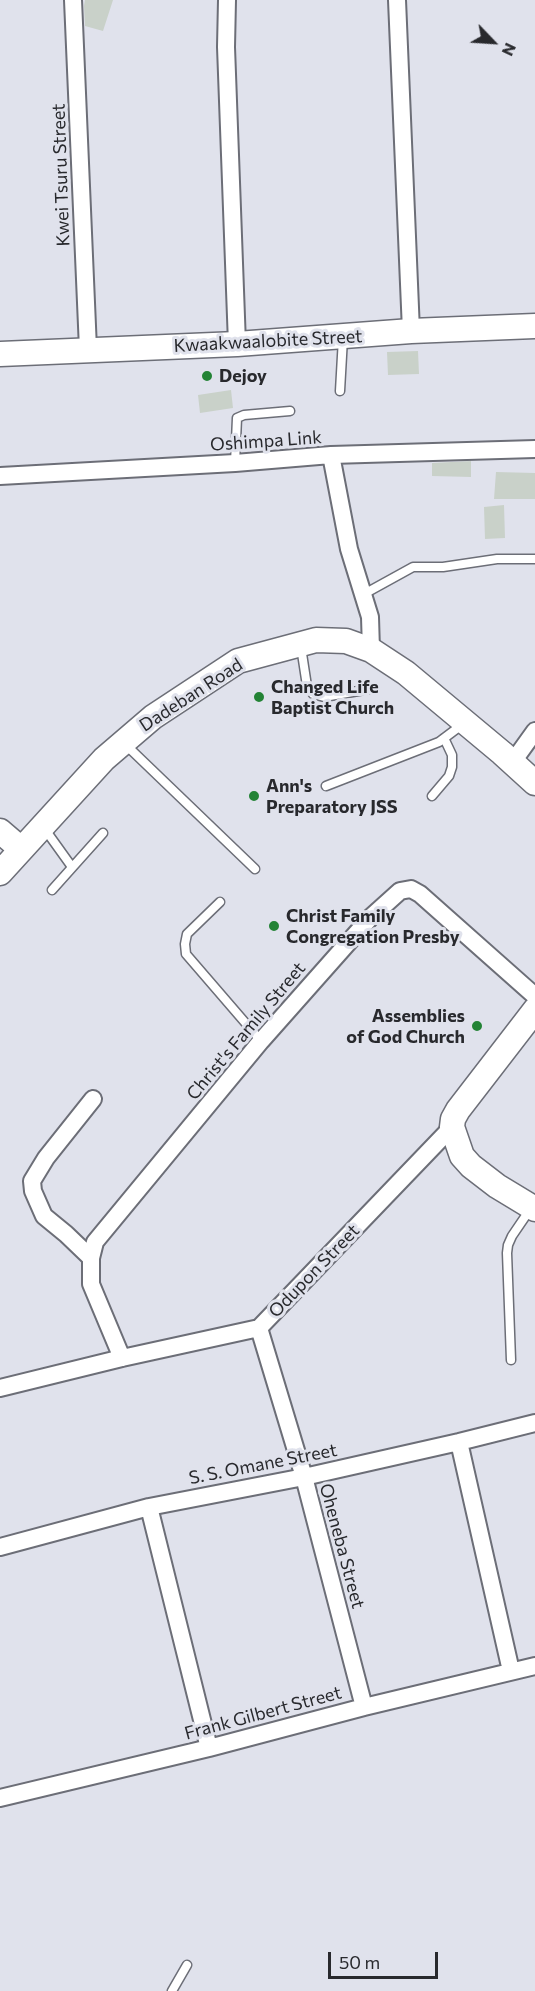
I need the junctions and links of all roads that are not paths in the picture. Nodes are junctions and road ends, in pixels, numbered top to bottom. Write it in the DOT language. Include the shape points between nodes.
graph roads {
  1 [pos="73,0"];
  2 [pos="227,0"];
  3 [pos="397,0"];
  4 [pos="535,326"];
  5 [pos="411,331"];
  6 [pos="343,337"];
  7 [pos="237,344"];
  8 [pos="88,349"];
  9 [pos="0,354"];
  10 [pos="340,391"];
  11 [pos="290,411"];
  12 [pos="535,449"];
  13 [pos="331,455"];
  14 [pos="235,463"];
  15 [pos="0,476"];
  16 [pos="535,559"];
  17 [pos="364,594"];
  18 [pos="301,644"];
  19 [pos="371,650"];
  20 [pos="370,689"];
  21 [pos="466,722"];
  22 [pos="535,731"];
  23 [pos="444,738"];
  24 [pos="123,742"];
  25 [pos="512,763"];
  26 [pos="535,783"];
  27 [pos="326,786"];
  28 [pos="432,796"];
  29 [pos="42,827"];
  30 [pos="0,831"];
  31 [pos="103,832"];
  32 [pos="21,849"];
  33 [pos="72,867"];
  34 [pos="255,869"];
  35 [pos="0,873"];
  36 [pos="51,890"];
  37 [pos="220,902"];
  38 [pos="535,996"];
  39 [pos="535,1010"];
  40 [pos="527,1032"];
  41 [pos="261,1041"];
  42 [pos="93,1099"];
  43 [pos="452,1127"];
  44 [pos="533,1208"];
  45 [pos="91,1258"];
  46 [pos="259,1328"];
  47 [pos="122,1358"];
  48 [pos="511,1360"];
  49 [pos="0,1388"];
  50 [pos="535,1424"];
  51 [pos="459,1443"];
  52 [pos="304,1477"];
  53 [pos="149,1507"];
  54 [pos="0,1547"];
  55 [pos="535,1666"];
  56 [pos="511,1671"];
  57 [pos="364,1707"];
  58 [pos="209,1748"];
  59 [pos="0,1798"];
  60 [pos="187,1965"];
  61 [pos="172,1991"];
  1 -- 8 [label="street, Kwei Tsuru Street"];
  2 -- 7 [label="street"];
  3 -- 5 [label="street"];
  4 -- 5 [label="street, Kwaakwaalobite Street"];
  5 -- 6 [label="street, Kwaakwaalobite Street"];
  6 -- 7 [label="street, Kwaakwaalobite Street"];
  6 -- 10 [label="lane"];
  7 -- 8 [label="street, Kwaakwaalobite Street"];
  8 -- 9 [label="street, Kwaakwaalobite Street"];
  11 -- 14 [label="lane" via="237,418"];
  12 -- 13 [label="street, Oshimpa Link"];
  13 -- 14 [label="street, Oshimpa Link"];
  13 -- 17 [label="street" via="349,549"];
  14 -- 15 [label="street, Oshimpa Link"];
  16 -- 17 [label="lane" via="413,567"];
  17 -- 19 [label="street" via="370,617"];
  18 -- 19 [label="street, Dadeban Road" via="346,641"];
  18 -- 20 [label="lane" via="307,686 313,694 324,697"];
  18 -- 24 [label="street, Dadeban Road" via="238,661 153,717"];
  19 -- 21 [label="street, Dadeban Road"];
  21 -- 23 [label="lane"];
  21 -- 25 [label="street, Dadeban Road"];
  22 -- 25 [label="street"];
  23 -- 27 [label="lane"];
  23 -- 28 [label="lane" via="452,755 452,766"];
  24 -- 29 [label="street, Dadeban Road"];
  24 -- 34 [label="lane"];
  25 -- 26 [label="street, Dadeban Road"];
  29 -- 32 [label="street, Dadeban Road"];
  29 -- 33 [label="lane"];
  30 -- 32 [label="street"];
  31 -- 33 [label="lane"];
  32 -- 35 [label="street, Dadeban Road"];
  33 -- 36 [label="lane"];
  37 -- 41 [label="lane" via="187,934 186,954"];
  38 -- 41 [label="street, Christ's Family Street" via="411,889 400,891 370,918"];
  39 -- 40 [label="street, Odupon Street"];
  40 -- 43 [label="street, Odupon Street" via="458,1110"];
  41 -- 45 [label="street, Christ's Family Street" via="95,1242"];
  42 -- 45 [label="street" via="32,1181 44,1216"];
  43 -- 44 [label="street" via="462,1156 471,1166"];
  43 -- 46 [label="street, Odupon Street"];
  44 -- 48 [label="lane" via="512,1236 507,1253"];
  45 -- 47 [label="street, Christ's Family Street" via="91,1284"];
  46 -- 47 [label="street, Odupon Street"];
  46 -- 52 [label="street, Oheneba Street"];
  47 -- 49 [label="street, Odupon Street"];
  50 -- 51 [label="street, S. S. Omane Street"];
  51 -- 52 [label="street, S. S. Omane Street"];
  51 -- 56 [label="street"];
  52 -- 53 [label="street, S. S. Omane Street"];
  52 -- 57 [label="street, Oheneba Street"];
  53 -- 54 [label="street, S. S. Omane Street"];
  53 -- 58 [label="street"];
  55 -- 56 [label="street, Frank Gilbert Street"];
  56 -- 57 [label="street, Frank Gilbert Street"];
  57 -- 58 [label="street, Frank Gilbert Street"];
  58 -- 59 [label="street, Frank Gilbert Street"];
  60 -- 61 [label="lane"];
}
